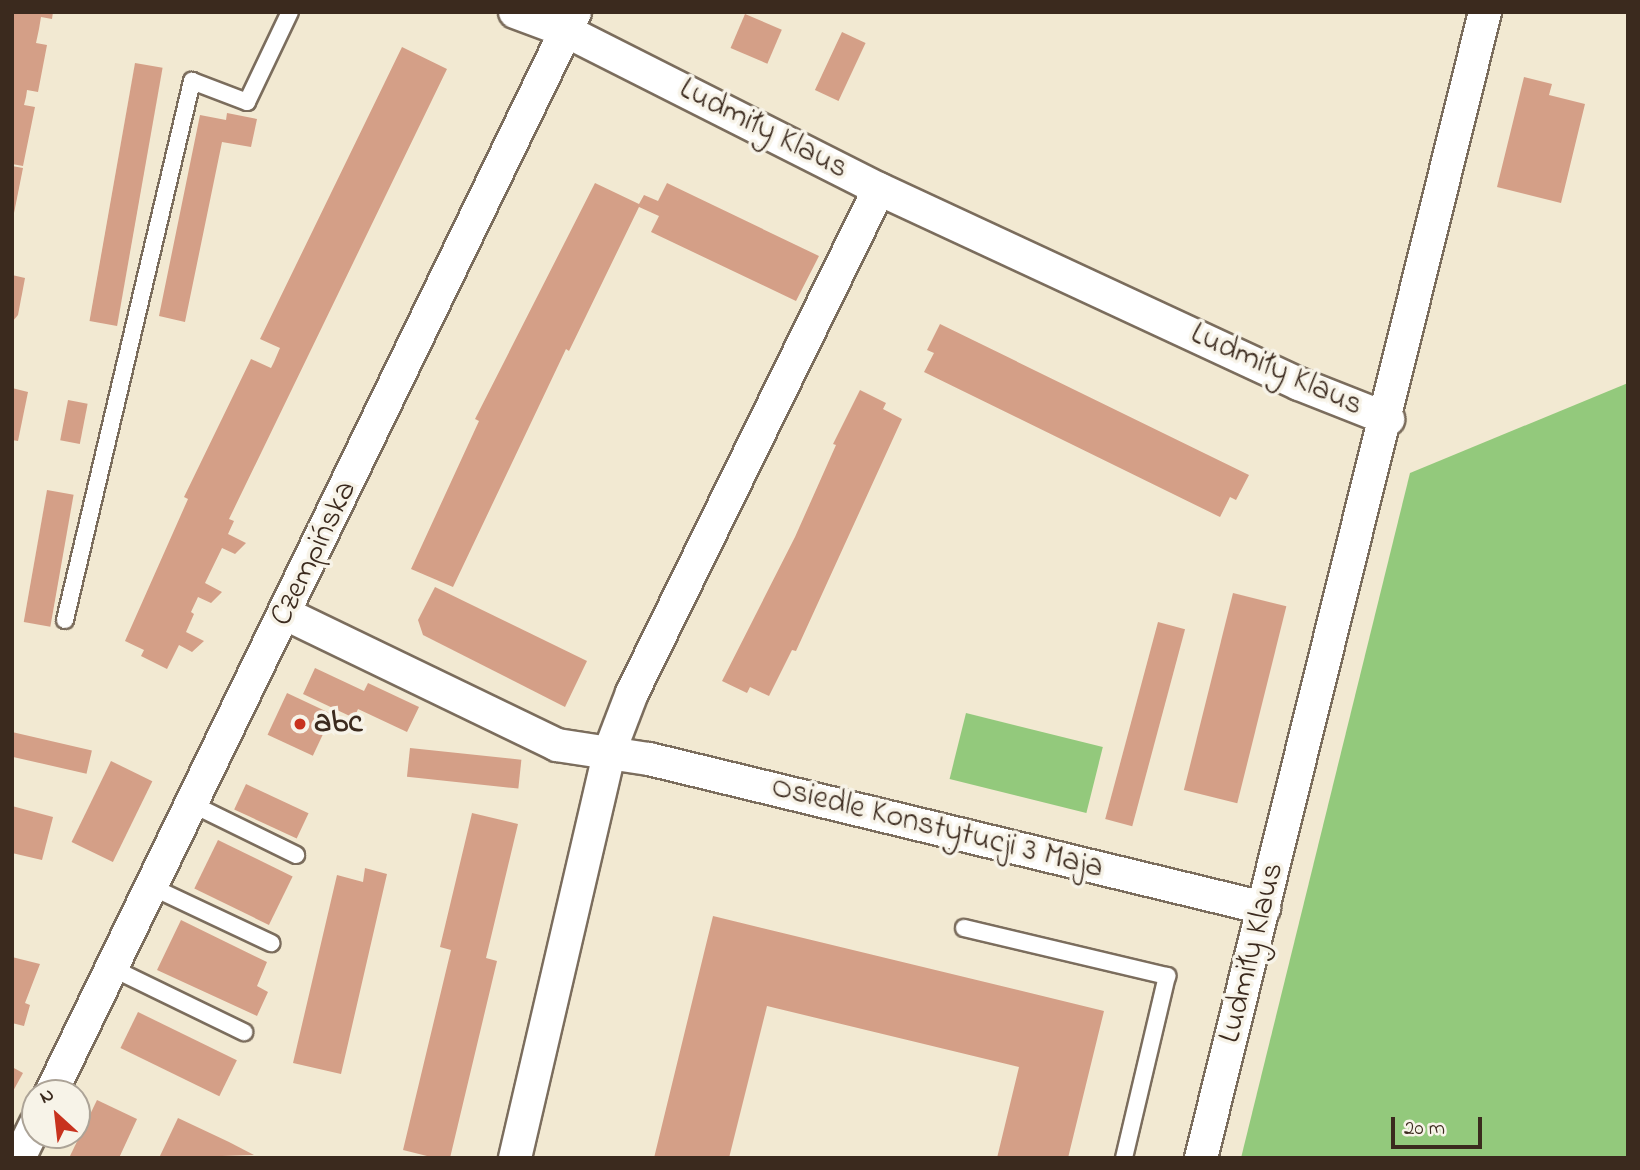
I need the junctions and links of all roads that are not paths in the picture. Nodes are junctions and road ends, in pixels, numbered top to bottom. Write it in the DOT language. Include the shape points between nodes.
graph roads {
  1 [pos="290,12"];
  2 [pos="515,12"];
  3 [pos="1485,12"];
  4 [pos="571,22"];
  5 [pos="879,189"];
  6 [pos="1388,419"];
  7 [pos="286,614"];
  8 [pos="65,620"];
  9 [pos="609,752"];
  10 [pos="192,804"];
  11 [pos="296,855"];
  12 [pos="152,887"];
  13 [pos="1264,908"];
  14 [pos="964,928"];
  15 [pos="271,943"];
  16 [pos="112,968"];
  17 [pos="244,1032"];
  18 [pos="58,1079"];
  19 [pos="515,1158"];
  20 [pos="1124,1158"];
  21 [pos="1201,1158"];
  1 -- 8 [label="lane" via="247,102 192,81"];
  2 -- 4 [label="street, Ludmiły Klaus"];
  3 -- 6 [label="street"];
  4 -- 5 [label="street, Ludmiły Klaus"];
  4 -- 7 [label="street, Czempińska"];
  5 -- 6 [label="street, Ludmiły Klaus" via="1299,384"];
  5 -- 9 [label="street" via="632,693"];
  6 -- 13 [label="street, Ludmiły Klaus"];
  7 -- 9 [label="street, Osiedle Konstytucji 3 Maja" via="556,745"];
  7 -- 10 [label="street, Czempińska"];
  9 -- 13 [label="street, Osiedle Konstytucji 3 Maja"];
  9 -- 19 [label="street"];
  10 -- 11 [label="lane"];
  10 -- 12 [label="street, Czempińska"];
  12 -- 15 [label="lane"];
  12 -- 16 [label="street, Czempińska"];
  13 -- 21 [label="street, Ludmiły Klaus"];
  14 -- 20 [label="lane" via="1167,976"];
  16 -- 17 [label="lane"];
  16 -- 18 [label="street, Czempińska"];
}
